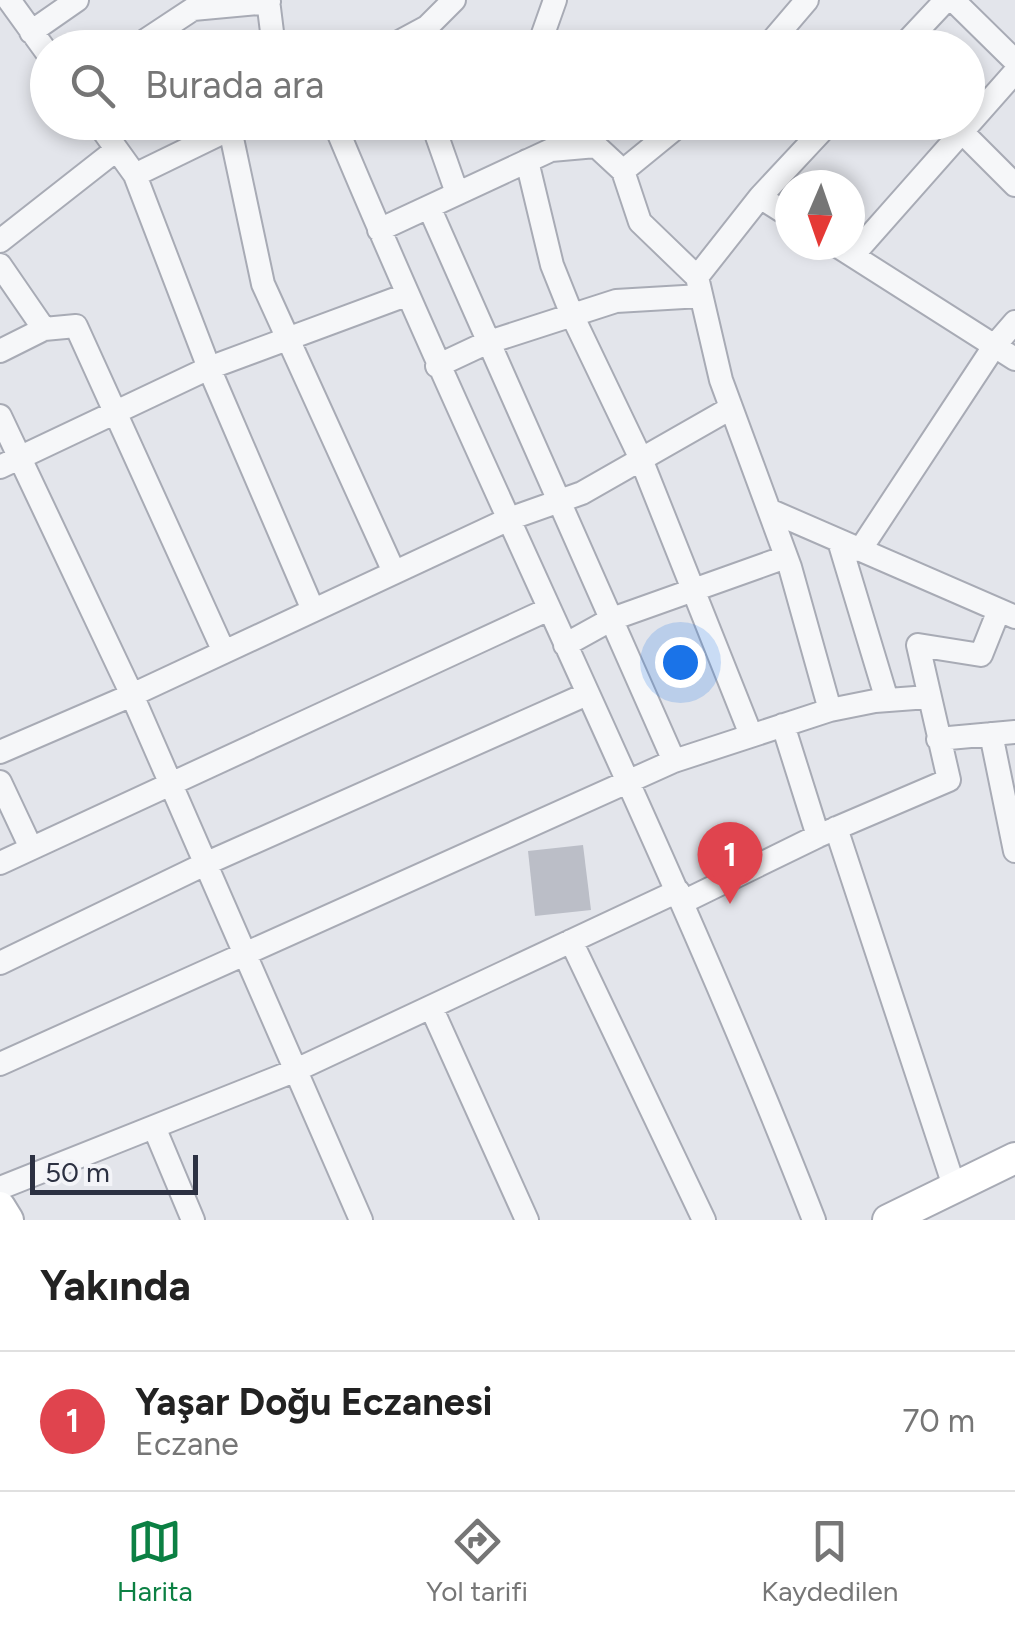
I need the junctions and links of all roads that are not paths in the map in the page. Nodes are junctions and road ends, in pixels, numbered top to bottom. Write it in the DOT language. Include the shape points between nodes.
graph roads {
  1 [pos="9,0"];
  2 [pos="77,0"];
  3 [pos="454,0"];
  4 [pos="555,0"];
  5 [pos="949,0"];
  6 [pos="268,1"];
  7 [pos="792,5"];
  8 [pos="34,30"];
  9 [pos="161,30"];
  10 [pos="272,30"];
  11 [pos="422,30"];
  12 [pos="544,30"];
  13 [pos="777,30"];
  14 [pos="919,30"];
  15 [pos="981,30"];
  16 [pos="30,31"];
  17 [pos="985,33"];
  18 [pos="1015,61"];
  19 [pos="1015,72"];
  20 [pos="985,106"];
  21 [pos="109,140"];
  22 [pos="208,140"];
  23 [pos="239,140"];
  24 [pos="341,140"];
  25 [pos="438,140"];
  26 [pos="563,140"];
  27 [pos="660,140"];
  28 [pos="813,140"];
  29 [pos="954,140"];
  30 [pos="970,140"];
  31 [pos="568,148"];
  32 [pos="116,150"];
  33 [pos="527,161"];
  34 [pos="623,171"];
  35 [pos="134,175"];
  36 [pos="1015,185"];
  37 [pos="457,194"];
  38 [pos="760,196"];
  39 [pos="429,206"];
  40 [pos="775,206"];
  41 [pos="865,229"];
  42 [pos="378,230"];
  43 [pos="0,241"];
  44 [pos="860,260"];
  45 [pos="0,265"];
  46 [pos="699,286"];
  47 [pos="406,295"];
  48 [pos="572,315"];
  49 [pos="1015,322"];
  50 [pos="44,329"];
  51 [pos="289,338"];
  52 [pos="486,342"];
  53 [pos="995,346"];
  54 [pos="0,351"];
  55 [pos="1015,358"];
  56 [pos="438,366"];
  57 [pos="209,368"];
  58 [pos="731,408"];
  59 [pos="116,414"];
  60 [pos="0,416"];
  61 [pos="641,459"];
  62 [pos="10,462"];
  63 [pos="561,502"];
  64 [pos="769,510"];
  65 [pos="509,519"];
  66 [pos="850,545"];
  67 [pos="786,557"];
  68 [pos="394,572"];
  69 [pos="696,589"];
  70 [pos="550,609"];
  71 [pos="313,610"];
  72 [pos="1007,614"];
  73 [pos="612,620"];
  74 [pos="565,645"];
  75 [pos="224,652"];
  76 [pos="587,694"];
  77 [pos="132,695"];
  78 [pos="928,697"];
  79 [pos="887,700"];
  80 [pos="830,710"];
  81 [pos="783,724"];
  82 [pos="1003,733"];
  83 [pos="751,734"];
  84 [pos="938,738"];
  85 [pos="0,752"];
  86 [pos="674,761"];
  87 [pos="0,782"];
  88 [pos="170,783"];
  89 [pos="627,783"];
  90 [pos="827,832"];
  91 [pos="31,848"];
  92 [pos="1015,851"];
  93 [pos="0,862"];
  94 [pos="205,864"];
  95 [pos="681,897"];
  96 [pos="571,942"];
  97 [pos="244,955"];
  98 [pos="0,963"];
  99 [pos="431,1007"];
  100 [pos="0,1064"];
  101 [pos="294,1071"];
  102 [pos="154,1127"];
  103 [pos="1015,1158"];
  104 [pos="954,1186"];
  105 [pos="0,1188"];
  106 [pos="0,1207"];
  107 [pos="8,1220"];
  108 [pos="194,1220"];
  109 [pos="362,1220"];
  110 [pos="527,1220"];
  111 [pos="704,1220"];
  112 [pos="814,1220"];
  113 [pos="888,1220"];
  1 -- 16 [label="street"];
  2 -- 8 [label="street"];
  3 -- 11 [label="street"];
  4 -- 12 [label="street"];
  5 -- 14 [label="street"];
  5 -- 15 [label="street"];
  6 -- 9 [label="street" via="193,8"];
  6 -- 10 [label="street"];
  7 -- 13 [label="street"];
  17 -- 18 [label="street"];
  19 -- 20 [label="street"];
  21 -- 32 [label="street"];
  22 -- 35 [label="street"];
  23 -- 51 [label="street" via="263,284"];
  24 -- 42 [label="street"];
  25 -- 37 [label="street"];
  26 -- 31 [label="street"];
  27 -- 34 [label="street"];
  28 -- 38 [label="street"];
  29 -- 41 [label="street"];
  30 -- 36 [label="street"];
  31 -- 33 [label="street"];
  31 -- 34 [label="street" via="596,146"];
  32 -- 35 [label="street"];
  32 -- 43 [label="street"];
  33 -- 37 [label="street"];
  33 -- 48 [label="street" via="552,265"];
  34 -- 46 [label="street" via="640,222"];
  35 -- 57 [label="street"];
  37 -- 39 [label="street"];
  38 -- 40 [label="street"];
  38 -- 46 [label="street"];
  39 -- 42 [label="street"];
  39 -- 52 [label="street"];
  42 -- 47 [label="street"];
  44 -- 53 [label="street"];
  45 -- 50 [label="street"];
  46 -- 48 [label="street"];
  46 -- 58 [label="street"];
  47 -- 51 [label="street"];
  47 -- 56 [label="street"];
  48 -- 52 [label="street"];
  48 -- 61 [label="street"];
  49 -- 53 [label="street"];
  50 -- 54 [label="street"];
  50 -- 59 [label="street" via="76,326"];
  51 -- 57 [label="street"];
  51 -- 68 [label="street"];
  52 -- 56 [label="street"];
  52 -- 63 [label="street"];
  53 -- 55 [label="street"];
  53 -- 66 [label="street"];
  56 -- 65 [label="street"];
  57 -- 59 [label="street"];
  57 -- 71 [label="street"];
  58 -- 61 [label="street"];
  58 -- 64 [label="street"];
  59 -- 62 [label="street"];
  59 -- 75 [label="street"];
  60 -- 62 [label="street"];
  61 -- 63 [label="street"];
  61 -- 69 [label="street"];
  62 -- 77 [label="street"];
  63 -- 65 [label="street"];
  63 -- 73 [label="street"];
  64 -- 66 [label="street"];
  64 -- 67 [label="street"];
  65 -- 68 [label="street"];
  65 -- 70 [label="street"];
  66 -- 72 [label="street"];
  66 -- 79 [label="street"];
  67 -- 69 [label="street"];
  67 -- 80 [label="street"];
  68 -- 71 [label="street"];
  69 -- 73 [label="street"];
  69 -- 83 [label="street"];
  70 -- 74 [label="street"];
  70 -- 88 [label="street"];
  71 -- 75 [label="street"];
  72 -- 78 [label="street" via="981,655 918,646"];
  73 -- 74 [label="street"];
  73 -- 86 [label="street"];
  74 -- 76 [label="street"];
  75 -- 77 [label="street"];
  76 -- 89 [label="street"];
  76 -- 94 [label="street"];
  77 -- 85 [label="street"];
  77 -- 88 [label="street"];
  78 -- 79 [label="street"];
  78 -- 84 [label="street"];
  79 -- 80 [label="street"];
  80 -- 81 [label="street"];
  81 -- 83 [label="street"];
  81 -- 90 [label="street"];
  82 -- 84 [label="street"];
  82 -- 92 [label="street"];
  83 -- 86 [label="street"];
  84 -- 90 [label="street" via="949,780"];
  86 -- 89 [label="street"];
  87 -- 91 [label="street"];
  88 -- 91 [label="street"];
  88 -- 94 [label="street"];
  89 -- 95 [label="street"];
  89 -- 97 [label="street"];
  90 -- 95 [label="street"];
  90 -- 104 [label="street"];
  91 -- 93 [label="street"];
  94 -- 97 [label="street"];
  94 -- 98 [label="street"];
  95 -- 96 [label="street"];
  95 -- 112 [label="street"];
  96 -- 99 [label="street"];
  96 -- 111 [label="street"];
  97 -- 100 [label="street"];
  97 -- 101 [label="street"];
  99 -- 101 [label="street"];
  99 -- 110 [label="street"];
  101 -- 102 [label="street"];
  101 -- 109 [label="street"];
  102 -- 105 [label="street"];
  102 -- 108 [label="street"];
  103 -- 104 [label="main road"];
  104 -- 113 [label="main road"];
  106 -- 107 [label="main road"];
}
